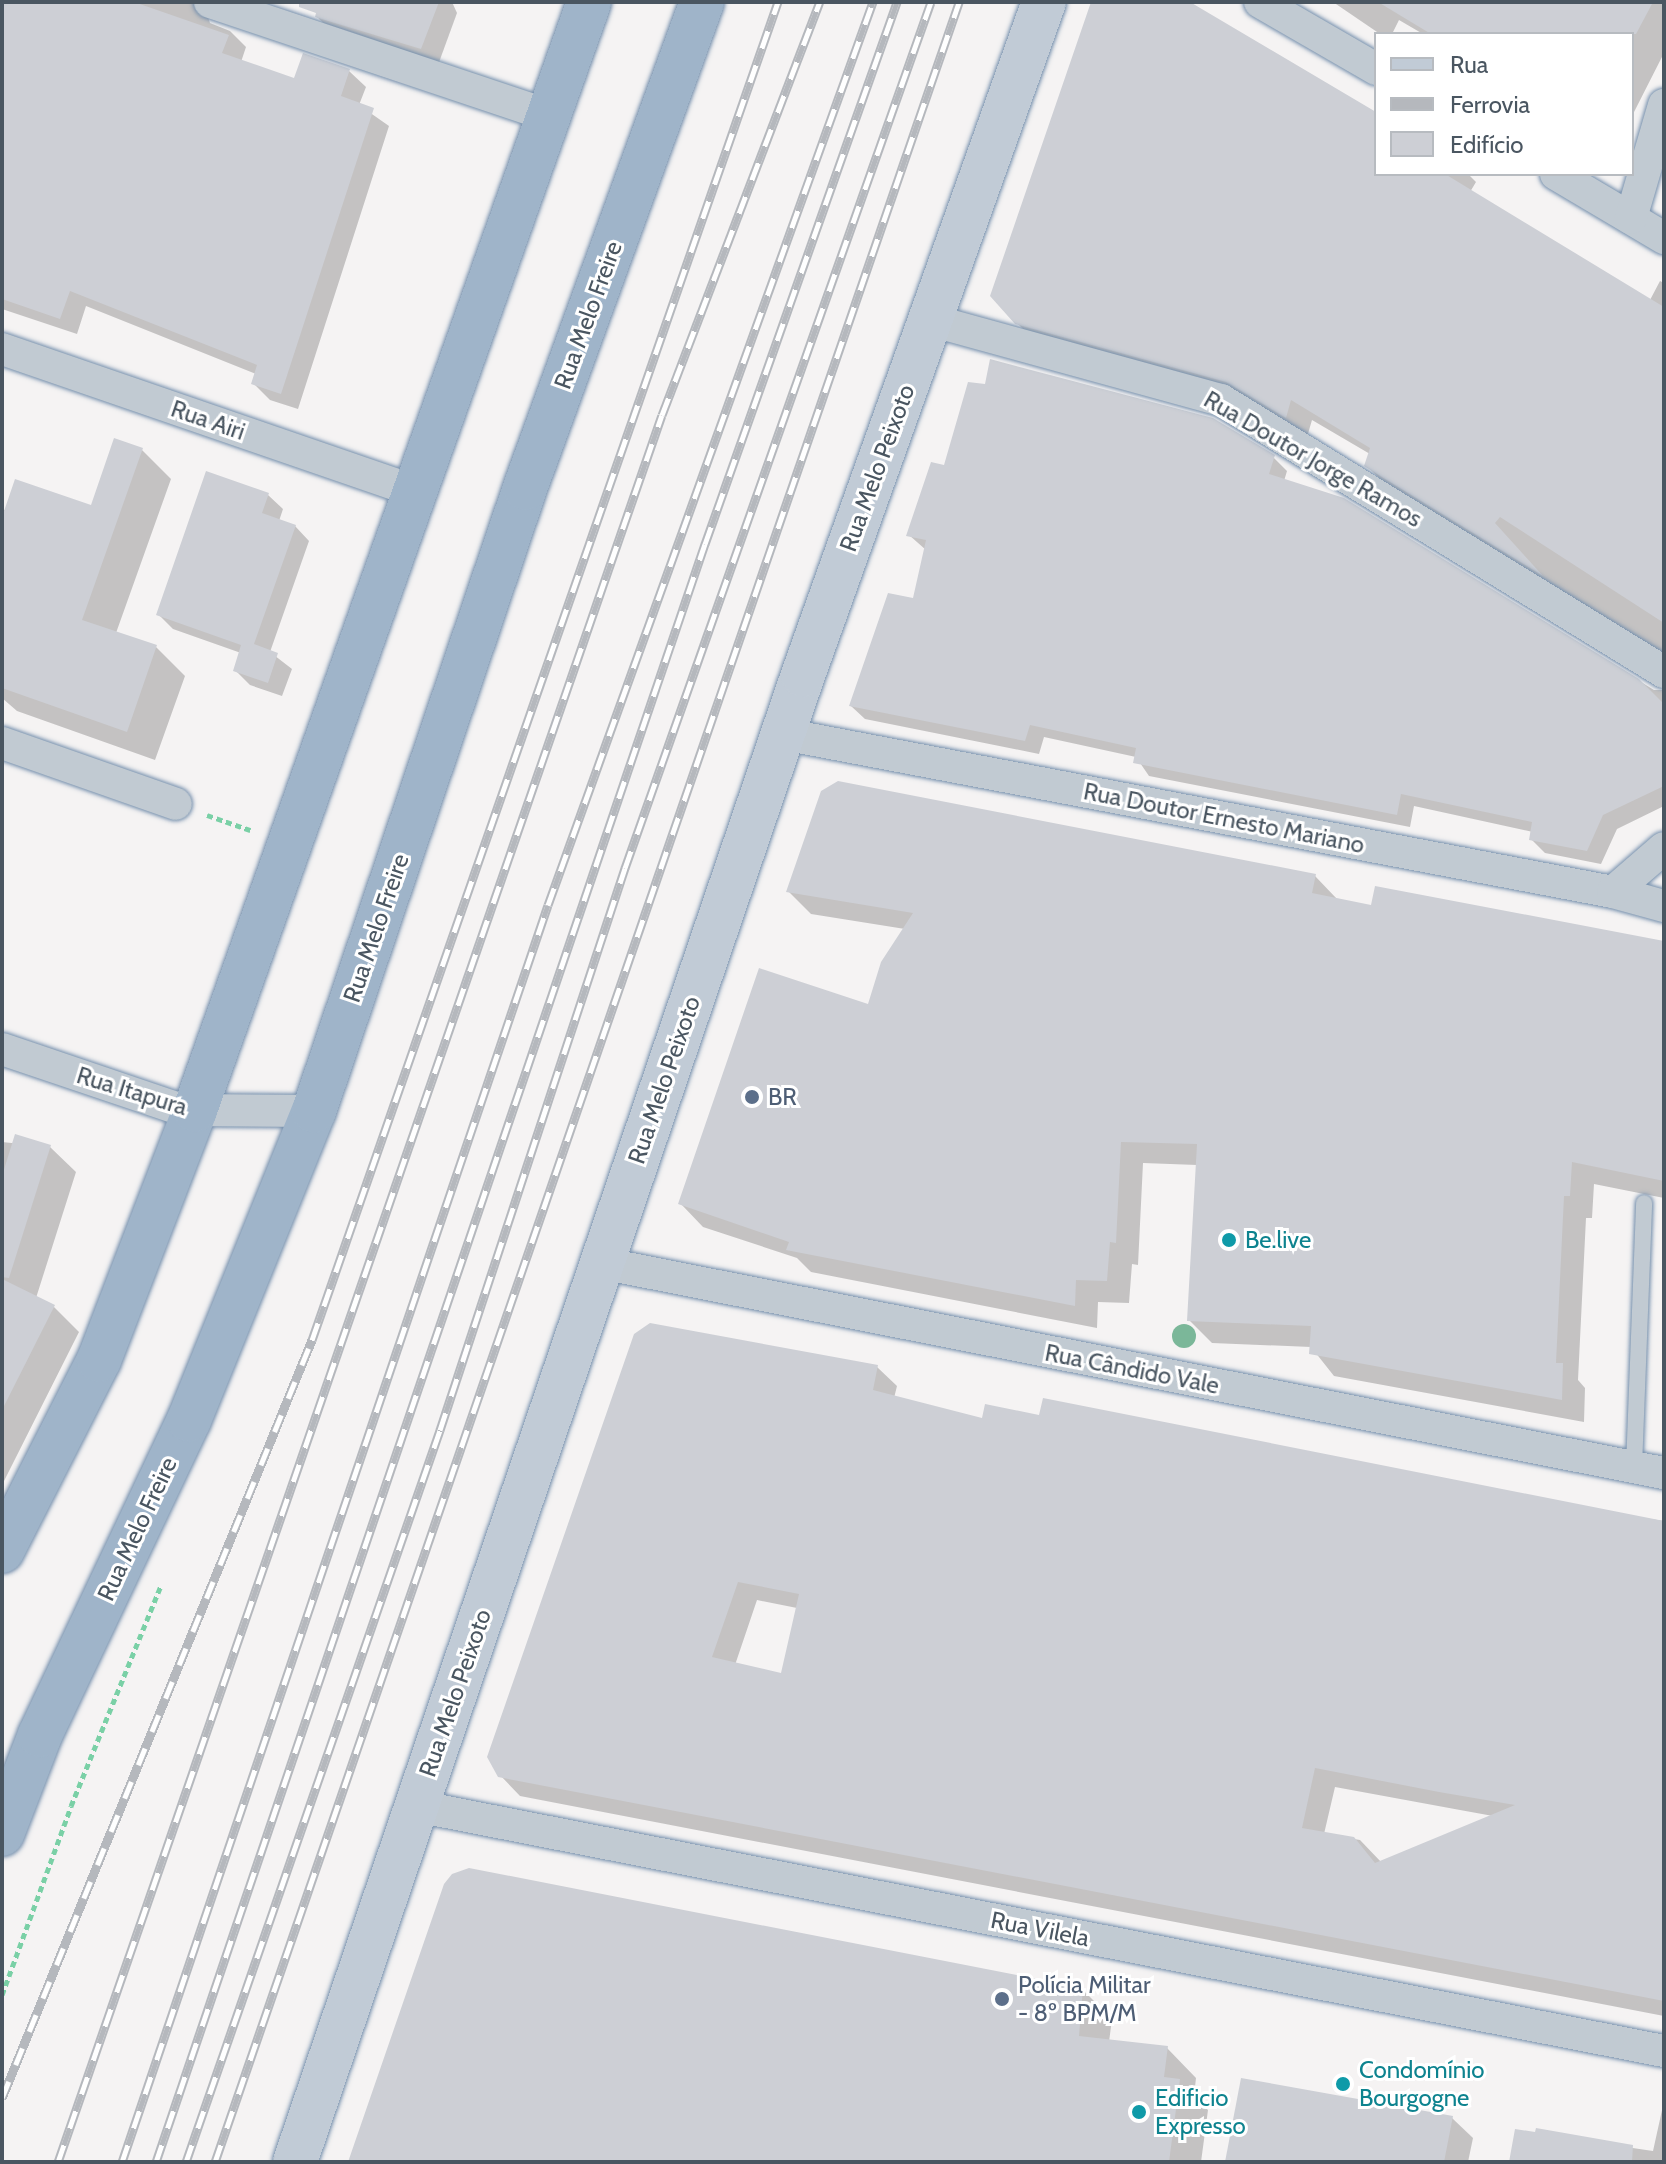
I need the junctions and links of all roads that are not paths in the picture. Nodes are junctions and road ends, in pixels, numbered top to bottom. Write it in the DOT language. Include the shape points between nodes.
graph roads {
  1 [pos="210,2"];
  2 [pos="589,2"];
  3 [pos="674,2"];
  4 [pos="702,2"];
  5 [pos="1044,2"];
  6 [pos="1260,2"];
  7 [pos="1374,68"];
  8 [pos="1664,105"];
  9 [pos="547,115"];
  10 [pos="1559,176"];
  11 [pos="1631,218"];
  12 [pos="1664,238"];
  13 [pos="930,320"];
  14 [pos="2,349"];
  15 [pos="525,488"];
  16 [pos="414,491"];
  17 [pos="1664,672"];
  18 [pos="783,734"];
  19 [pos="2,743"];
  20 [pos="176,804"];
  21 [pos="1664,848"];
  22 [pos="1613,892"];
  23 [pos="1664,906"];
  24 [pos="2,1049"];
  25 [pos="195,1110"];
  26 [pos="314,1111"];
  27 [pos="1644,1203"];
  28 [pos="601,1263"];
  29 [pos="1649,1470"];
  30 [pos="2,1551"];
  31 [pos="416,1806"];
  32 [pos="2,1834"];
  33 [pos="1664,2051"];
  34 [pos="295,2162"];
  1 -- 9 [label="street"];
  2 -- 9 [label="highway"];
  3 -- 15 [label="highway" via="528,412"];
  4 -- 15 [label="highway, Rua Melo Freire"];
  5 -- 13 [label="main road, Rua Melo Peixoto"];
  6 -- 7 [label="street"];
  8 -- 11 [label="street"];
  9 -- 16 [label="highway"];
  10 -- 11 [label="street"];
  11 -- 12 [label="street"];
  13 -- 17 [label="street, Rua Doutor Jorge Ramos" via="1221,400"];
  13 -- 18 [label="main road, Rua Melo Peixoto"];
  14 -- 16 [label="street, Rua Airi"];
  15 -- 26 [label="highway, Rua Melo Freire"];
  16 -- 25 [label="highway"];
  18 -- 22 [label="street, Rua Doutor Ernesto Mariano"];
  18 -- 28 [label="main road, Rua Melo Peixoto"];
  19 -- 20 [label="street"];
  21 -- 22 [label="street"];
  22 -- 23 [label="street, Rua Doutor Ernesto Mariano"];
  24 -- 25 [label="street, Rua Itapura"];
  25 -- 26 [label="street, Rua Itapura"];
  25 -- 30 [label="highway" via="99,1360"];
  26 -- 32 [label="highway, Rua Melo Freire" via="189,1420 40,1735"];
  27 -- 29 [label="lane"];
  28 -- 29 [label="street, Rua Cândido Vale"];
  28 -- 31 [label="main road, Rua Melo Peixoto"];
  31 -- 33 [label="street, Rua Vilela"];
  31 -- 34 [label="main road, Rua Melo Peixoto"];
}
